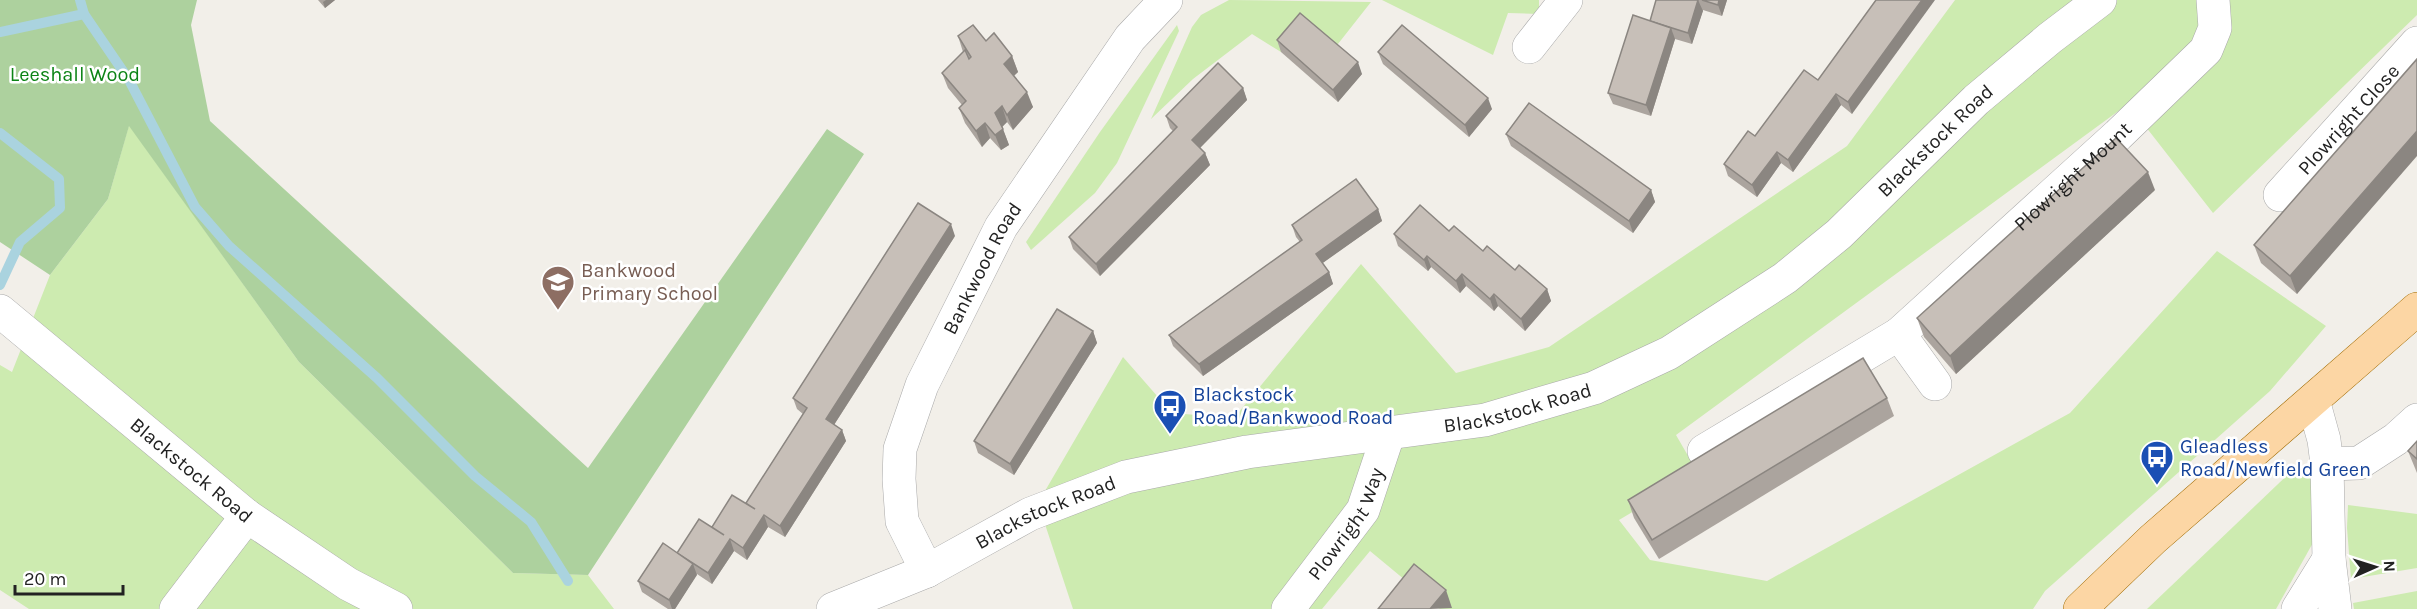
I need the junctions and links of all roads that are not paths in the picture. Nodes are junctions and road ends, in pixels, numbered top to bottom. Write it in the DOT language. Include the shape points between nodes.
graph roads {
  1 [pos="1166,0"];
  2 [pos="1566,0"];
  3 [pos="2100,0"];
  4 [pos="2214,0"];
  5 [pos="2417,43"];
  6 [pos="1529,47"];
  7 [pos="2280,195"];
  8 [pos="2417,309"];
  9 [pos="0,311"];
  10 [pos="1899,334"];
  11 [pos="1935,384"];
  12 [pos="2313,400"];
  13 [pos="2417,420"];
  14 [pos="1389,432"];
  15 [pos="1704,451"];
  16 [pos="2327,464"];
  17 [pos="247,516"];
  18 [pos="2329,559"];
  19 [pos="927,571"];
  20 [pos="176,609"];
  21 [pos="396,609"];
  22 [pos="833,609"];
  23 [pos="1288,609"];
  24 [pos="2080,609"];
  25 [pos="2298,609"];
  26 [pos="2335,609"];
  1 -- 19 [label="street, Bankwood Road" via="1130,38 1001,227 922,385 900,449 899,479 902,521"];
  2 -- 6 [label="street"];
  3 -- 14 [label="street, Blackstock Road" via="1976,100 1839,234 1785,278 1669,353 1594,388 1485,420"];
  4 -- 10 [label="street, Plowright Mount" via="2215,28 2206,50"];
  5 -- 7 [label="street, Plowright Close"];
  8 -- 12 [label="main road"];
  9 -- 17 [label="street, Blackstock Road"];
  10 -- 11 [label="street"];
  10 -- 15 [label="street, Plowright Mount"];
  12 -- 16 [label="street"];
  12 -- 24 [label="main road" via="2153,539"];
  13 -- 16 [label="street" via="2397,439 2359,463"];
  14 -- 19 [label="street, Blackstock Road" via="1247,452 1126,477 1030,514"];
  14 -- 23 [label="street, Plowright Way" via="1363,510"];
  16 -- 18 [label="street"];
  17 -- 20 [label="street"];
  17 -- 21 [label="street, Blackstock Road" via="348,584"];
  18 -- 25 [label="street"];
  18 -- 26 [label="street"];
  19 -- 22 [label="street, Blackstock Road"];
}
